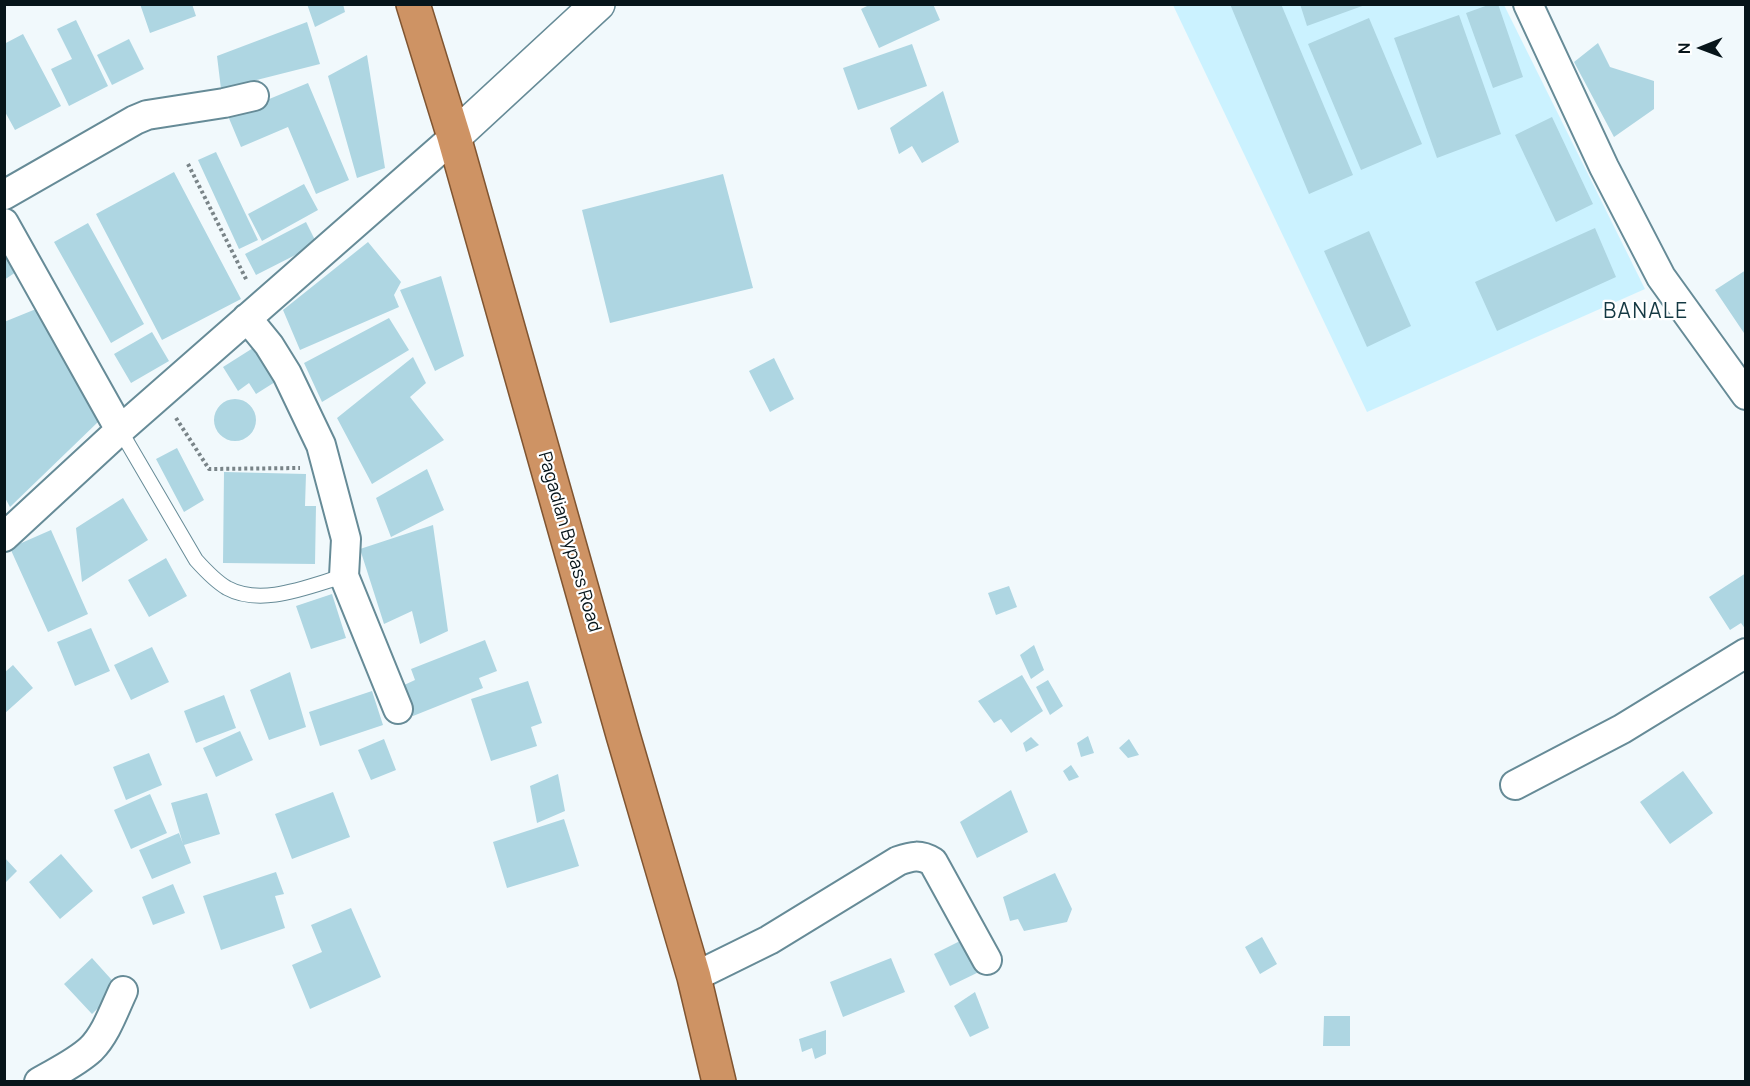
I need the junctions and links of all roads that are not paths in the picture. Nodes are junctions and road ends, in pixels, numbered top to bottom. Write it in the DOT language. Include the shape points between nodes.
graph roads {
  1 [pos="413,4"];
  2 [pos="598,4"];
  3 [pos="1528,4"];
  4 [pos="254,96"];
  5 [pos="454,137"];
  6 [pos="4,195"];
  7 [pos="4,223"];
  8 [pos="253,312"];
  9 [pos="1746,395"];
  10 [pos="120,430"];
  11 [pos="4,537"];
  12 [pos="344,576"];
  13 [pos="1746,653"];
  14 [pos="398,709"];
  15 [pos="1515,785"];
  16 [pos="987,960"];
  17 [pos="694,977"];
  18 [pos="123,991"];
  19 [pos="39,1082"];
  20 [pos="719,1082"];
  1 -- 5 [label="highway, Pagadian Bypass Road"];
  2 -- 5 [label="street"];
  3 -- 9 [label="street" via="1604,167 1661,277"];
  4 -- 6 [label="street" via="147,115"];
  5 -- 8 [label="street"];
  5 -- 17 [label="highway, Pagadian Bypass Road"];
  7 -- 10 [label="street"];
  8 -- 10 [label="street"];
  8 -- 12 [label="street" via="321,445 346,539"];
  10 -- 11 [label="street"];
  10 -- 12 [label="lane" via="196,560 227,588 245,594 284,593"];
  12 -- 14 [label="street"];
  13 -- 15 [label="street" via="1622,729"];
  16 -- 17 [label="street" via="933,862 917,856 898,861 769,940"];
  17 -- 20 [label="highway, Pagadian Bypass Road"];
  18 -- 19 [label="street" via="91,1049"];
}
